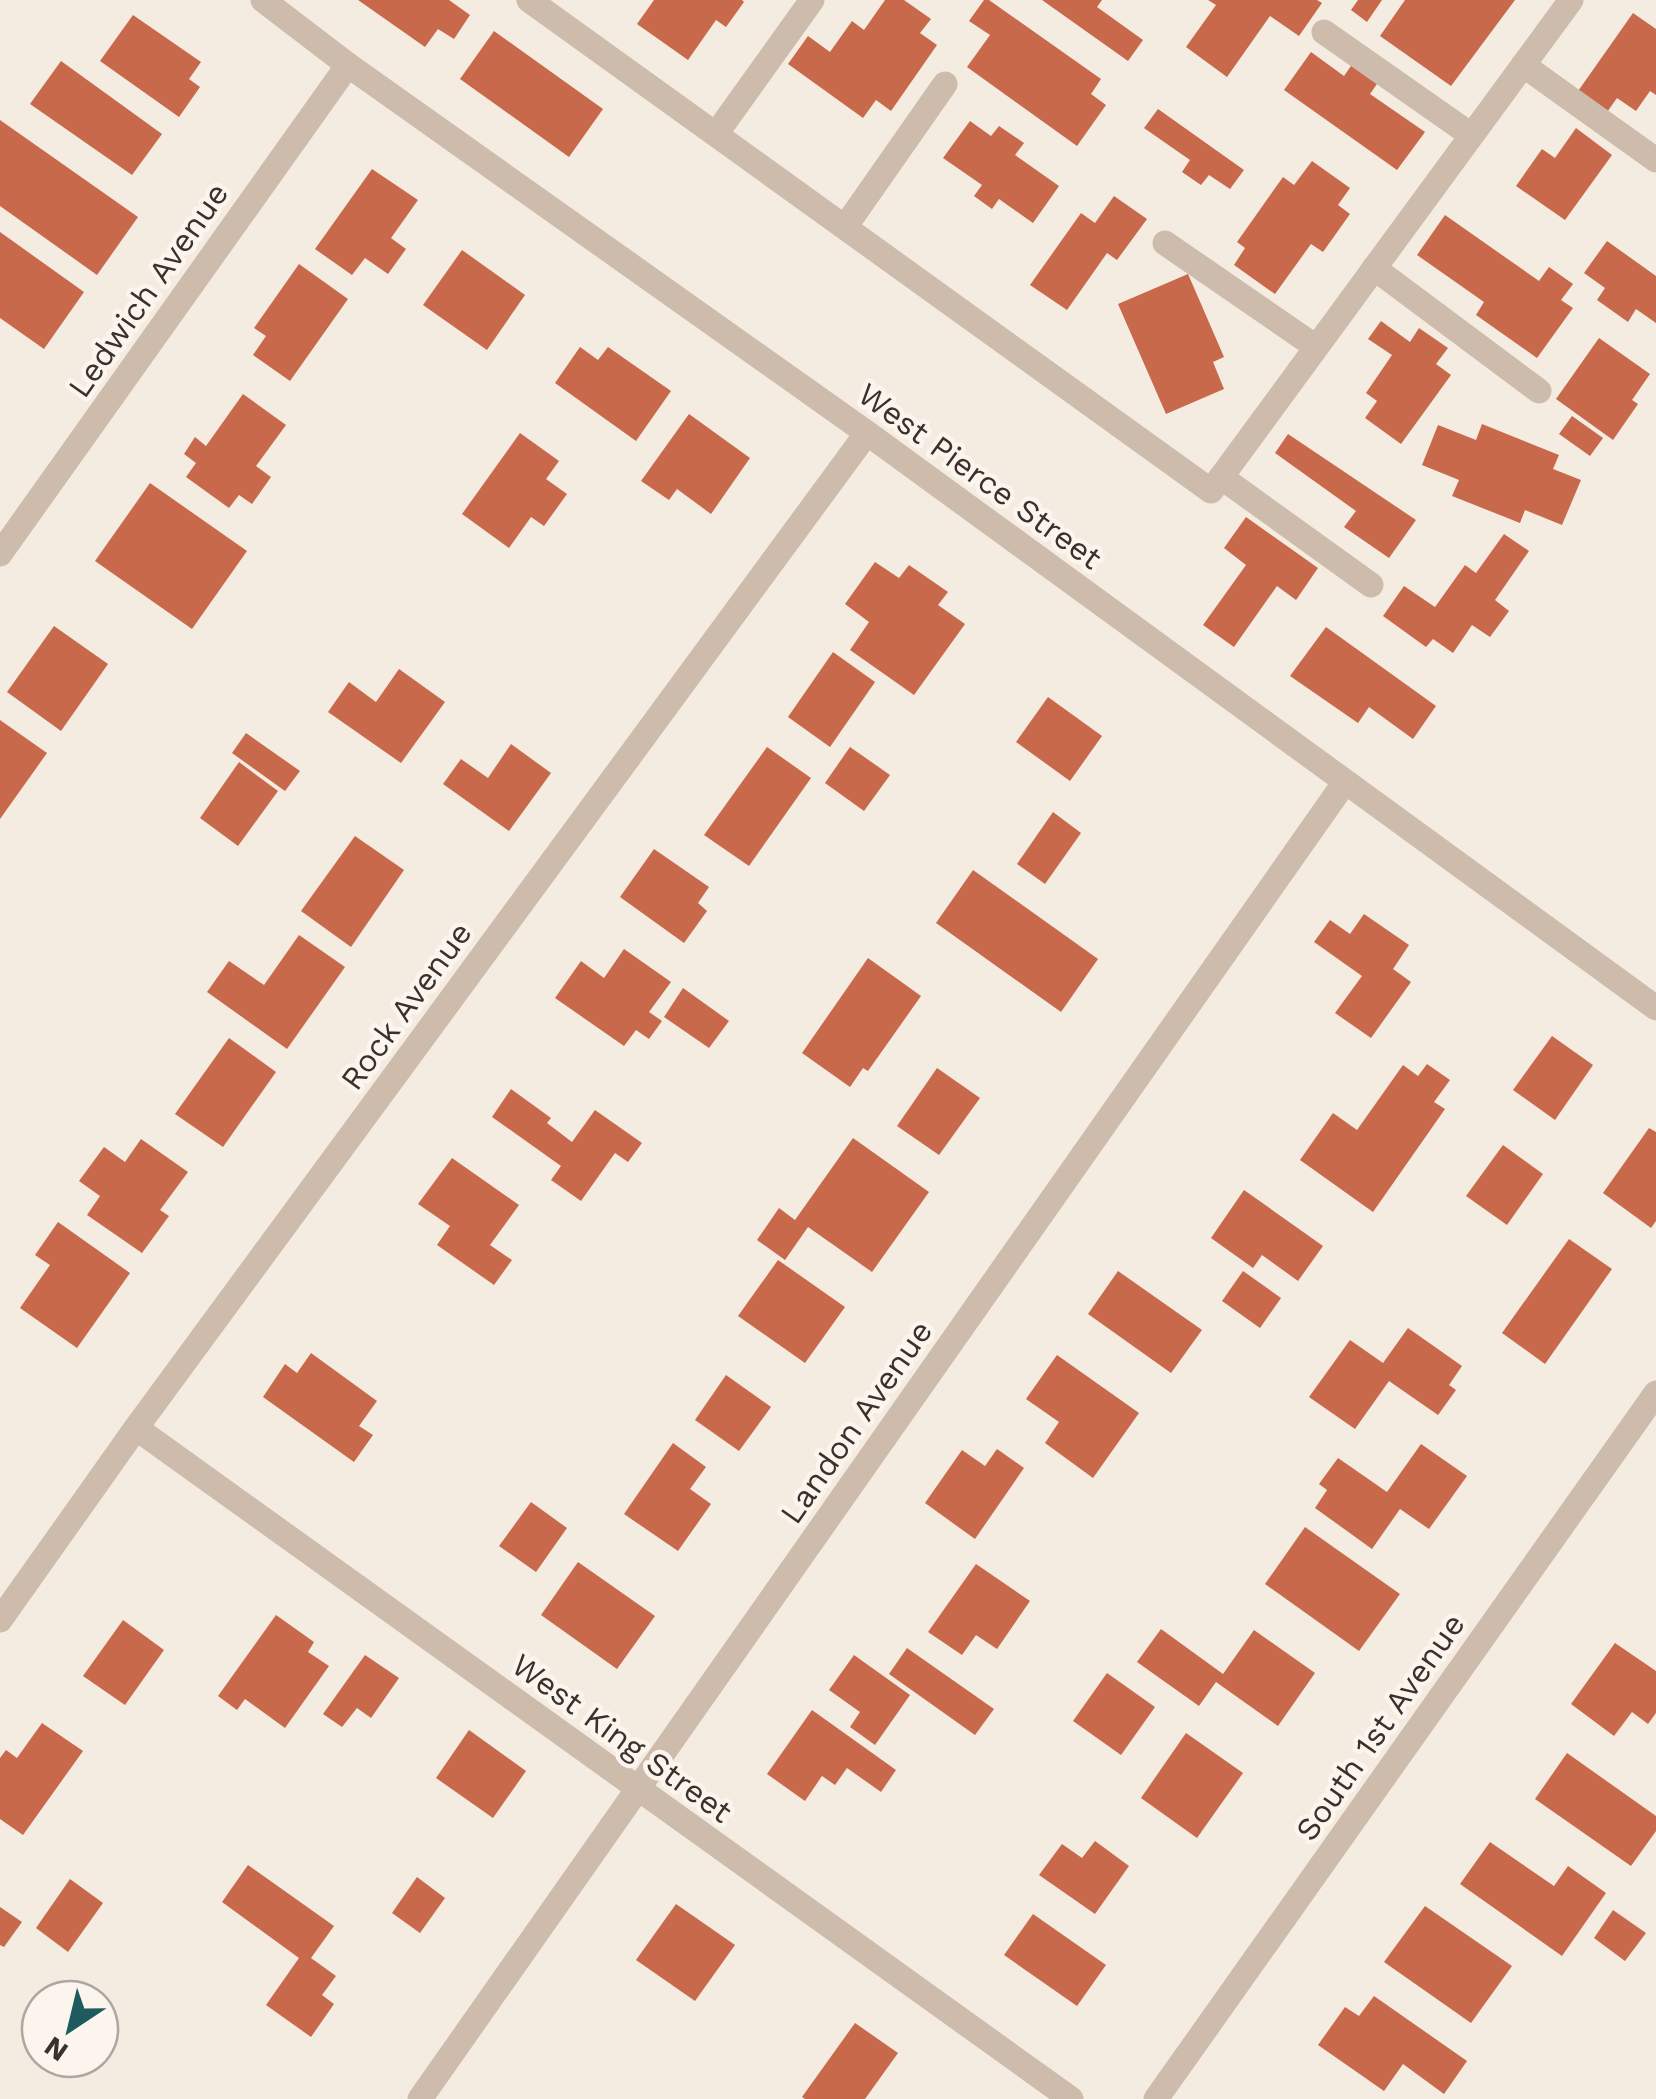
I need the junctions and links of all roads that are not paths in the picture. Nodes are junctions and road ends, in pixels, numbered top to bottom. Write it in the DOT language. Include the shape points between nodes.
graph roads {
  1 [pos="263,0"];
  2 [pos="528,0"];
  3 [pos="812,0"];
  4 [pos="1571,0"];
  5 [pos="1324,32"];
  6 [pos="348,65"];
  7 [pos="1523,66"];
  8 [pos="945,84"];
  9 [pos="716,134"];
  10 [pos="1472,135"];
  11 [pos="1656,160"];
  12 [pos="845,227"];
  13 [pos="1165,243"];
  14 [pos="1374,268"];
  15 [pos="1316,347"];
  16 [pos="1539,391"];
  17 [pos="867,433"];
  18 [pos="1221,477"];
  19 [pos="0,554"];
  20 [pos="1371,585"];
  21 [pos="1346,782"];
  22 [pos="1656,1008"];
  23 [pos="1656,1393"];
  24 [pos="136,1428"];
  25 [pos="0,1620"];
  26 [pos="638,1790"];
  27 [pos="420,2099"];
  28 [pos="1071,2099"];
  29 [pos="1156,2099"];
  1 -- 6 [label="street, West Pierce Street"];
  2 -- 9 [label="street"];
  3 -- 9 [label="street"];
  4 -- 7 [label="street"];
  5 -- 10 [label="street"];
  6 -- 17 [label="street, West Pierce Street"];
  6 -- 19 [label="street, Ledwich Avenue"];
  7 -- 10 [label="street"];
  7 -- 11 [label="street"];
  8 -- 12 [label="street"];
  9 -- 12 [label="street"];
  10 -- 14 [label="street"];
  12 -- 18 [label="street" via="1211,491"];
  13 -- 15 [label="street"];
  14 -- 15 [label="street"];
  14 -- 16 [label="street"];
  15 -- 18 [label="street"];
  17 -- 21 [label="street, West Pierce Street"];
  17 -- 24 [label="street, Rock Avenue"];
  18 -- 20 [label="street"];
  21 -- 22 [label="street, West Pierce Street"];
  21 -- 26 [label="street, Landon Avenue"];
  23 -- 29 [label="street, South 1st Avenue"];
  24 -- 25 [label="street, Rock Avenue"];
  24 -- 26 [label="street, West King Street"];
  26 -- 27 [label="street, Landon Avenue"];
  26 -- 28 [label="street, West King Street"];
}
